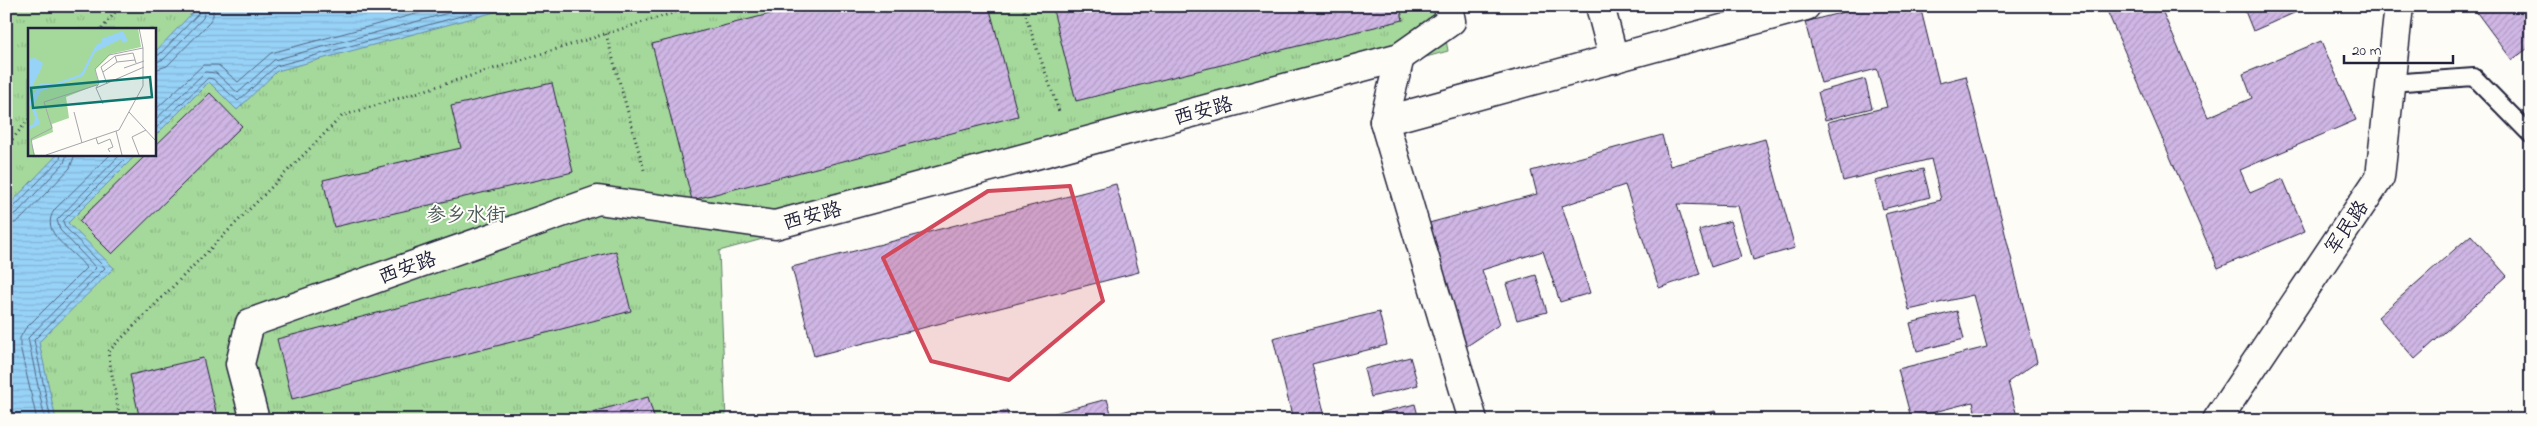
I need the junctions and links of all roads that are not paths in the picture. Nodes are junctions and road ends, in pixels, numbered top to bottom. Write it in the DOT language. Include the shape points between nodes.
graph roads {
  1 [pos="1448,6"];
  2 [pos="1600,6"];
  3 [pos="1806,6"];
  4 [pos="2399,6"];
  5 [pos="1400,57"];
  6 [pos="1614,59"];
  7 [pos="2390,82"];
  8 [pos="1384,120"];
  9 [pos="2531,135"];
  10 [pos="255,420"];
  11 [pos="1473,420"];
  12 [pos="2217,420"];
  1 -- 5 [label="street, 西安路" via="1450,21"];
  2 -- 6 [label="street"];
  3 -- 6 [label="street"];
  4 -- 7 [label="street, 军民路"];
  5 -- 8 [label="street"];
  5 -- 10 [label="street, 西安路" via="775,225 598,200 250,323 240,364"];
  6 -- 8 [label="street"];
  7 -- 9 [label="lane" via="2474,77"];
  7 -- 12 [label="street, 军民路" via="2380,177"];
  8 -- 11 [label="street"];
}
